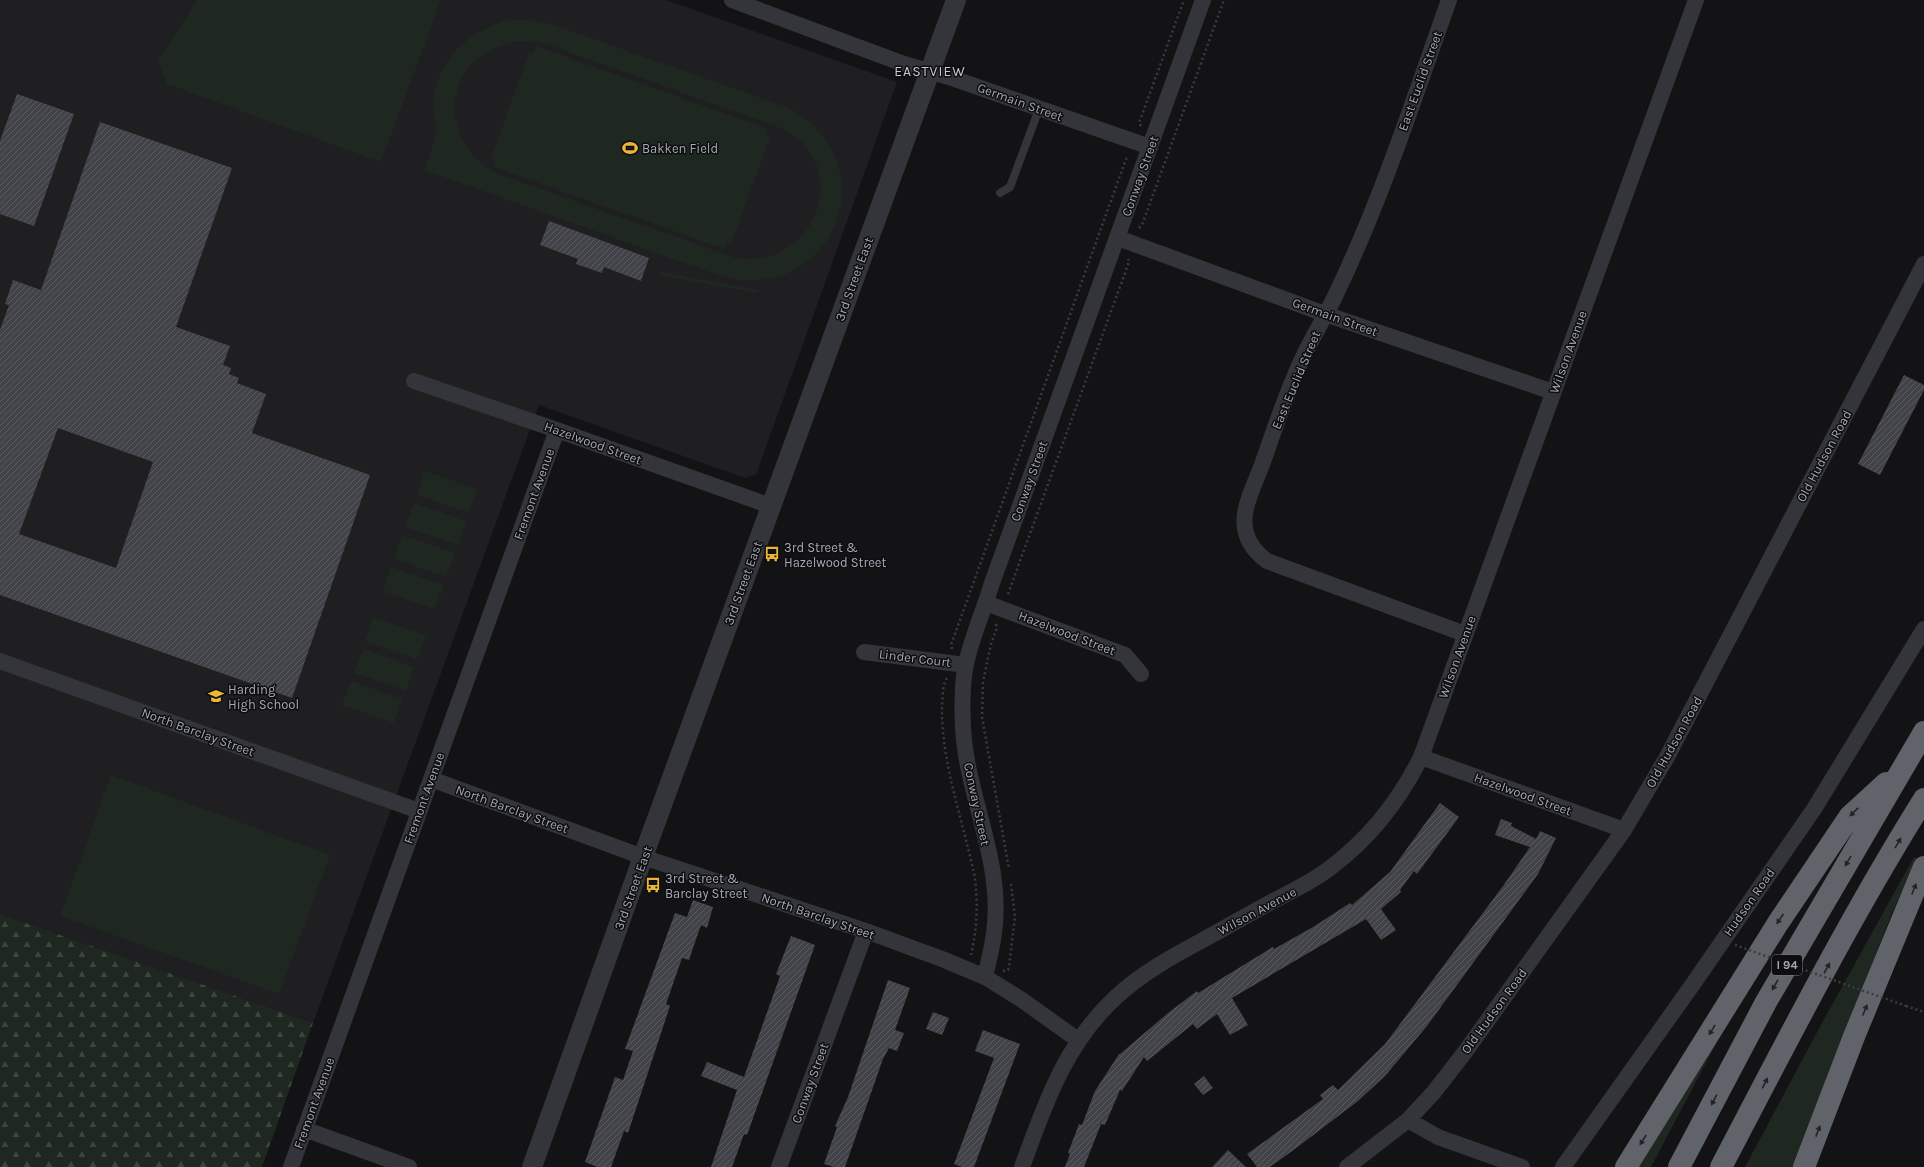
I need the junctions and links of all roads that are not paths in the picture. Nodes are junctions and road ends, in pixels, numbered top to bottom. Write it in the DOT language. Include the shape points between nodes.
graph roads {
  1 [pos="732,0"];
  2 [pos="956,0"];
  3 [pos="1203,0"];
  4 [pos="1449,0"];
  5 [pos="1696,0"];
  6 [pos="930,72"];
  7 [pos="1039,109"];
  8 [pos="1150,147"];
  9 [pos="1000,193"];
  10 [pos="1118,238"];
  11 [pos="1924,264"];
  12 [pos="1325,314"];
  13 [pos="414,381"];
  14 [pos="1553,392"];
  15 [pos="557,430"];
  16 [pos="771,506"];
  17 [pos="986,603"];
  18 [pos="1924,629"];
  19 [pos="1465,634"];
  20 [pos="864,652"];
  21 [pos="0,661"];
  22 [pos="966,665"];
  23 [pos="1141,674"];
  24 [pos="1924,732"];
  25 [pos="1421,757"];
  26 [pos="1903,767"];
  27 [pos="431,779"];
  28 [pos="1924,799"];
  29 [pos="419,811"];
  30 [pos="1624,830"];
  31 [pos="643,857"];
  32 [pos="1924,866"];
  33 [pos="866,931"];
  34 [pos="985,977"];
  35 [pos="1078,1040"];
  36 [pos="1408,1120"];
  37 [pos="304,1129"];
  38 [pos="291,1167"];
  39 [pos="409,1167"];
  40 [pos="532,1167"];
  41 [pos="779,1167"];
  42 [pos="1022,1167"];
  43 [pos="1347,1167"];
  44 [pos="1522,1167"];
  45 [pos="1563,1167"];
  46 [pos="1626,1167"];
  47 [pos="1679,1167"];
  48 [pos="1721,1167"];
  49 [pos="1804,1167"];
  1 -- 6 [label="street, Germain Street"];
  2 -- 6 [label="street, 3rd Street East"];
  3 -- 8 [label="street, Conway Street"];
  4 -- 12 [label="street, East Euclid Street" via="1373,210"];
  5 -- 14 [label="street, Wilson Avenue"];
  6 -- 7 [label="street, Germain Street"];
  6 -- 16 [label="street, 3rd Street East"];
  7 -- 8 [label="street, Germain Street"];
  7 -- 9 [label="lane" via="1010,187"];
  8 -- 10 [label="street, Conway Street"];
  10 -- 12 [label="street, Germain Street"];
  10 -- 17 [label="street, Conway Street"];
  11 -- 30 [label="street, Old Hudson Road" via="1678,737"];
  12 -- 14 [label="street, Germain Street"];
  12 -- 19 [label="street, East Euclid Street" via="1288,393 1251,496 1245,513 1246,535 1258,554 1278,566"];
  13 -- 15 [label="street, Hazelwood Street"];
  14 -- 19 [label="street, Wilson Avenue"];
  15 -- 16 [label="street, Hazelwood Street"];
  15 -- 27 [label="street, Fremont Avenue"];
  16 -- 31 [label="street, 3rd Street East"];
  17 -- 22 [label="street, Conway Street"];
  17 -- 23 [label="street, Hazelwood Street" via="1125,655"];
  18 -- 45 [label="street, Hudson Road" via="1814,809"];
  19 -- 25 [label="street, Wilson Avenue"];
  20 -- 22 [label="street, Linder Court"];
  21 -- 29 [label="street, North Barclay Street"];
  22 -- 34 [label="street, Conway Street" via="963,727 968,763 992,871 995,899 995,923"];
  24 -- 26 [label="highway, I 94"];
  25 -- 30 [label="street, Hazelwood Street"];
  25 -- 35 [label="street, Wilson Avenue" via="1400,794 1379,822 1335,865 1304,886 1168,959 1137,979 1106,1008"];
  26 -- 46 [label="highway, one-way" via="1850,816 1778,923"];
  26 -- 47 [label="highway, I 94, one-way" via="1766,1002"];
  27 -- 29 [label="street, Fremont Avenue"];
  27 -- 31 [label="street, North Barclay Street"];
  48 -- 28 [label="highway, I 94, one-way" via="1787,1040 1883,867"];
  29 -- 37 [label="street, Fremont Avenue"];
  30 -- 36 [label="street, Old Hudson Road" via="1465,1052"];
  31 -- 33 [label="street, North Barclay Street"];
  31 -- 40 [label="street, 3rd Street East"];
  49 -- 32 [label="highway, one-way"];
  33 -- 34 [label="street, North Barclay Street"];
  33 -- 41 [label="street, Conway Street"];
  34 -- 35 [label="street, North Barclay Street"];
  35 -- 42 [label="street, Wilson Avenue" via="1061,1068 1046,1101"];
  36 -- 43 [label="street, Old Hudson Road"];
  36 -- 44 [label="street" via="1438,1137"];
  37 -- 38 [label="street, Fremont Avenue"];
  37 -- 39 [label="street"];
}
